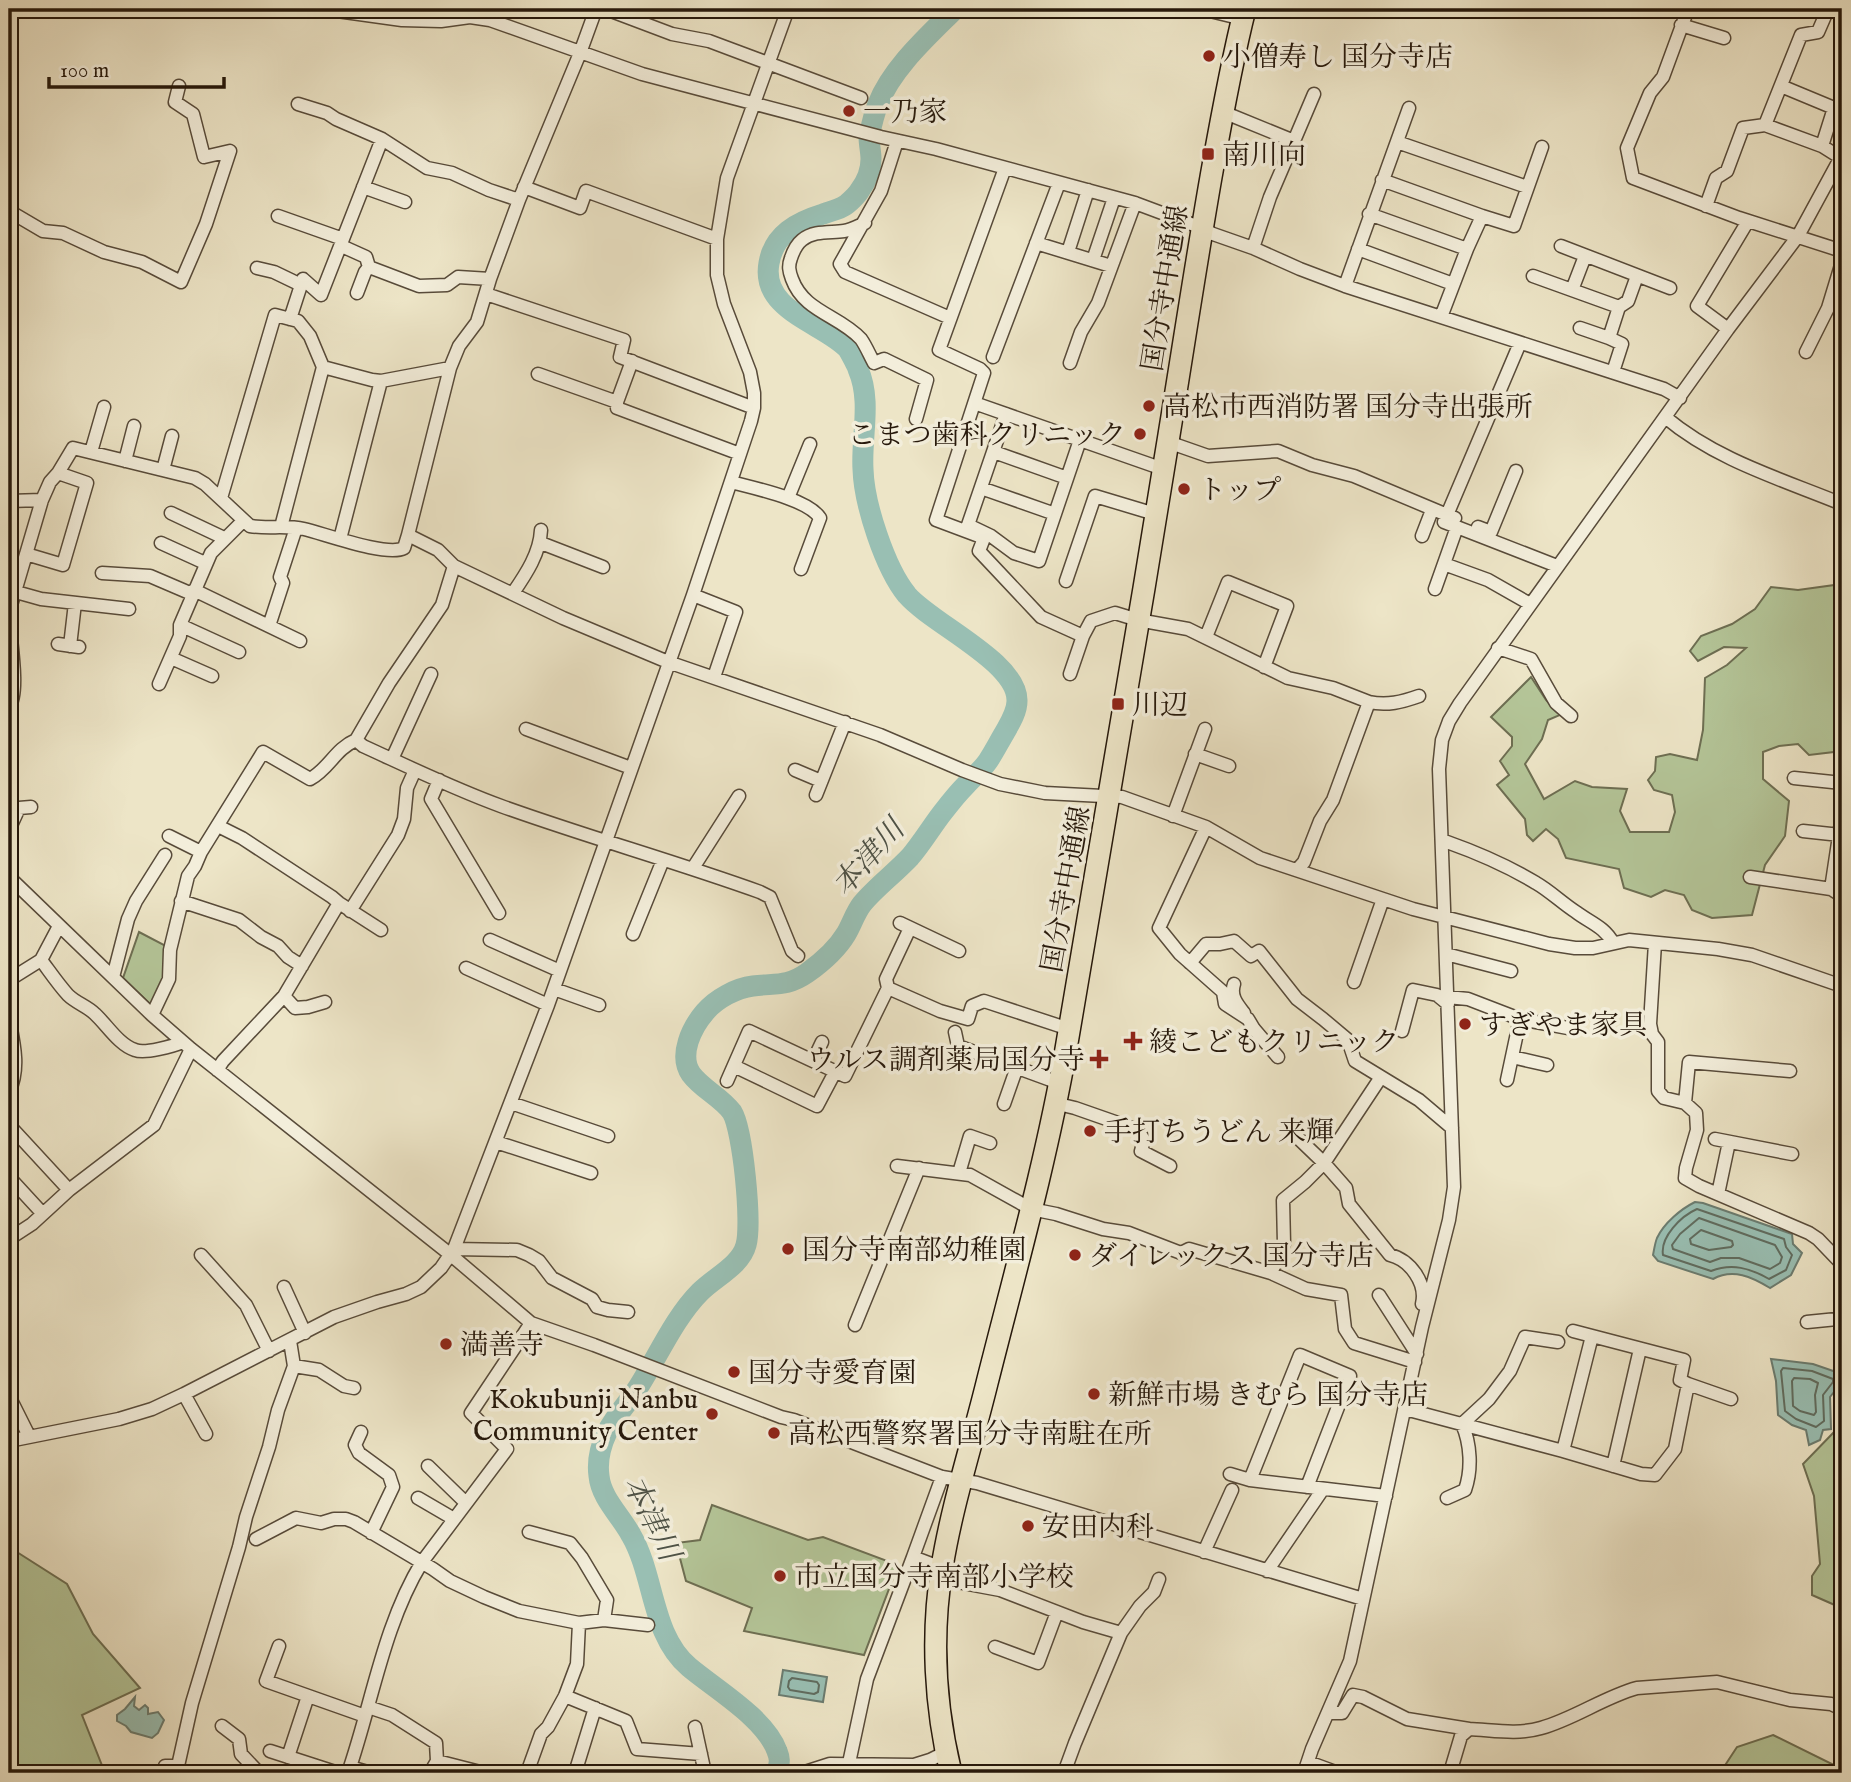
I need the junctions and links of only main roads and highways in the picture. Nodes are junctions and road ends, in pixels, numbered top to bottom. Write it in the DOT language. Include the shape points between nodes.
graph roads {
  1 [pos="1244,14"];
  2 [pos="951,1773"];
  1 -- 2 [label="main road, 国分寺中通線" via="1202,228 1069,1029 1031,1209 952,1479 936,1661"];
}
